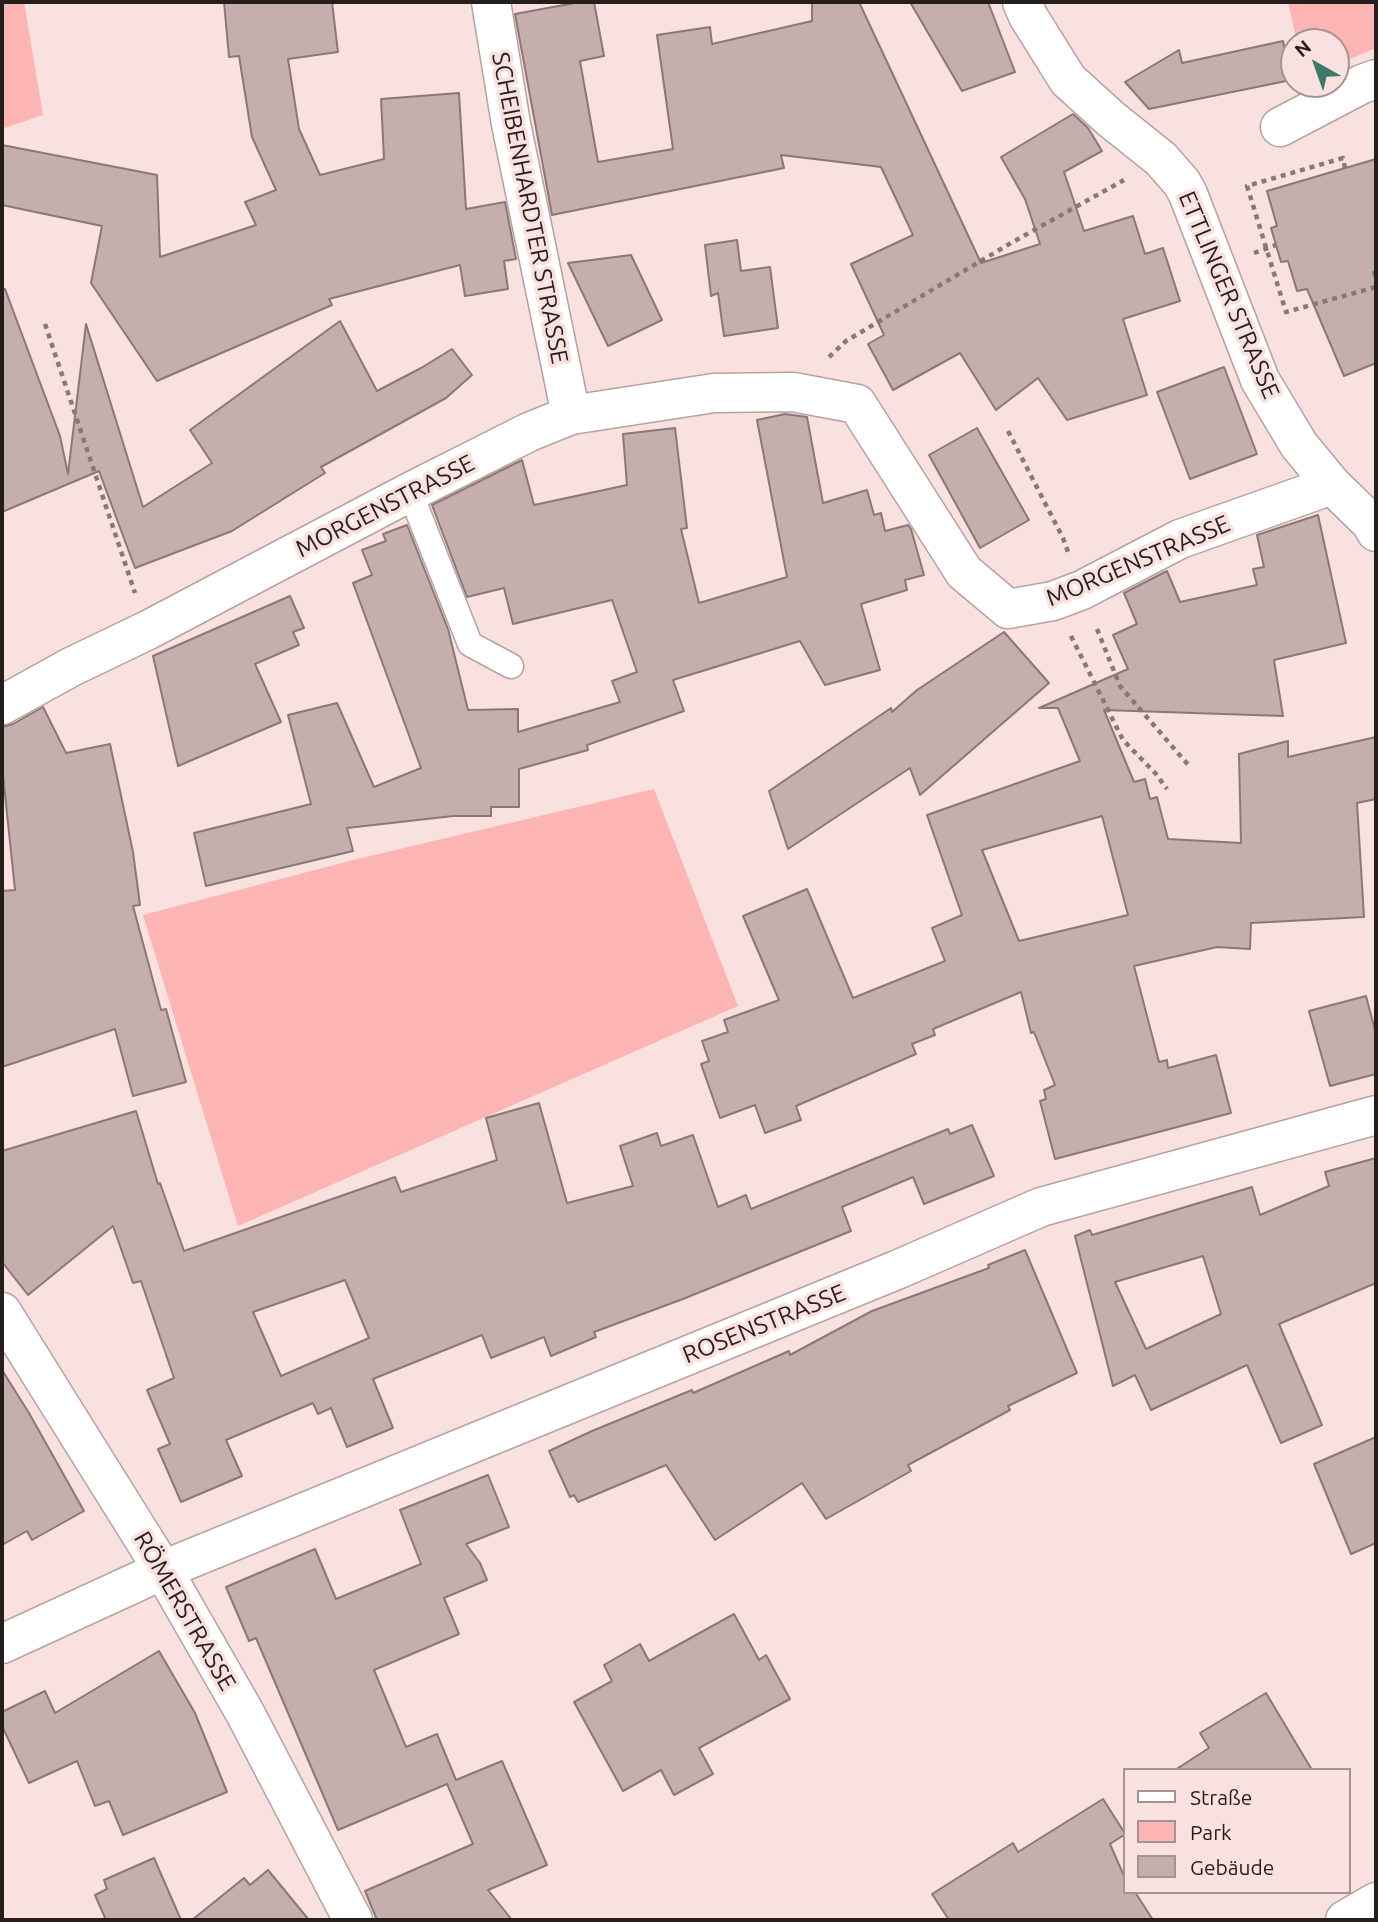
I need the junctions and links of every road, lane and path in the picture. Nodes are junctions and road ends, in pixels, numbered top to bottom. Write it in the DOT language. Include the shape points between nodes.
graph roads {
  1 [pos="491,2"];
  2 [pos="1022,2"];
  3 [pos="1376,79"];
  4 [pos="1280,127"];
  5 [pos="1161,159"];
  6 [pos="1345,168"];
  7 [pos="1276,245"];
  8 [pos="1267,248"];
  9 [pos="1257,252"];
  10 [pos="1374,271"];
  11 [pos="1376,279"];
  12 [pos="1376,287"];
  13 [pos="45,324"];
  14 [pos="793,392"];
  15 [pos="571,415"];
  16 [pos="1332,485"];
  17 [pos="410,492"];
  18 [pos="1376,532"];
  19 [pos="1053,601"];
  20 [pos="148,630"];
  21 [pos="512,666"];
  22 [pos="2,705"];
  23 [pos="1167,789"];
  24 [pos="1376,1115"];
  25 [pos="2,1312"];
  26 [pos="163,1570"];
  27 [pos="2,1644"];
  28 [pos="1376,1902"];
  29 [pos="353,1920"];
  30 [pos="1346,1920"];
  1 -- 15 [label="street, SCHEIBENHARDTER STRASSE" via="513,137"];
  2 -- 5 [label="street, ETTLINGER STRASSE" via="1068,79"];
  3 -- 4 [label="street"];
  5 -- 14 [label="path" via="846,341"];
  5 -- 16 [label="street, ETTLINGER STRASSE" via="1188,194 1260,380 1299,446"];
  6 -- 8 [label="path" via="1343,158 1247,186"];
  7 -- 8 [label="path"];
  8 -- 9 [label="path"];
  8 -- 12 [label="path" via="1286,312"];
  10 -- 11 [label="path"];
  13 -- 20 [label="path"];
  14 -- 15 [label="street, MORGENSTRASSE" via="714,393"];
  14 -- 19 [label="street, MORGENSTRASSE" via="857,404 964,572 1008,609"];
  15 -- 17 [label="street, MORGENSTRASSE"];
  16 -- 18 [label="street, ETTLINGER STRASSE"];
  16 -- 19 [label="street, MORGENSTRASSE" via="1180,539"];
  17 -- 20 [label="street, MORGENSTRASSE"];
  17 -- 21 [label="lane" via="470,644"];
  19 -- 23 [label="path" via="1123,740"];
  20 -- 22 [label="street, MORGENSTRASSE"];
  24 -- 26 [label="street, ROSENSTRASSE" via="1041,1207"];
  25 -- 26 [label="street, RÖMERSTRASSE"];
  26 -- 27 [label="street, ROSENSTRASSE"];
  26 -- 29 [label="street, RÖMERSTRASSE" via="245,1713"];
  28 -- 30 [label="street"];
}
